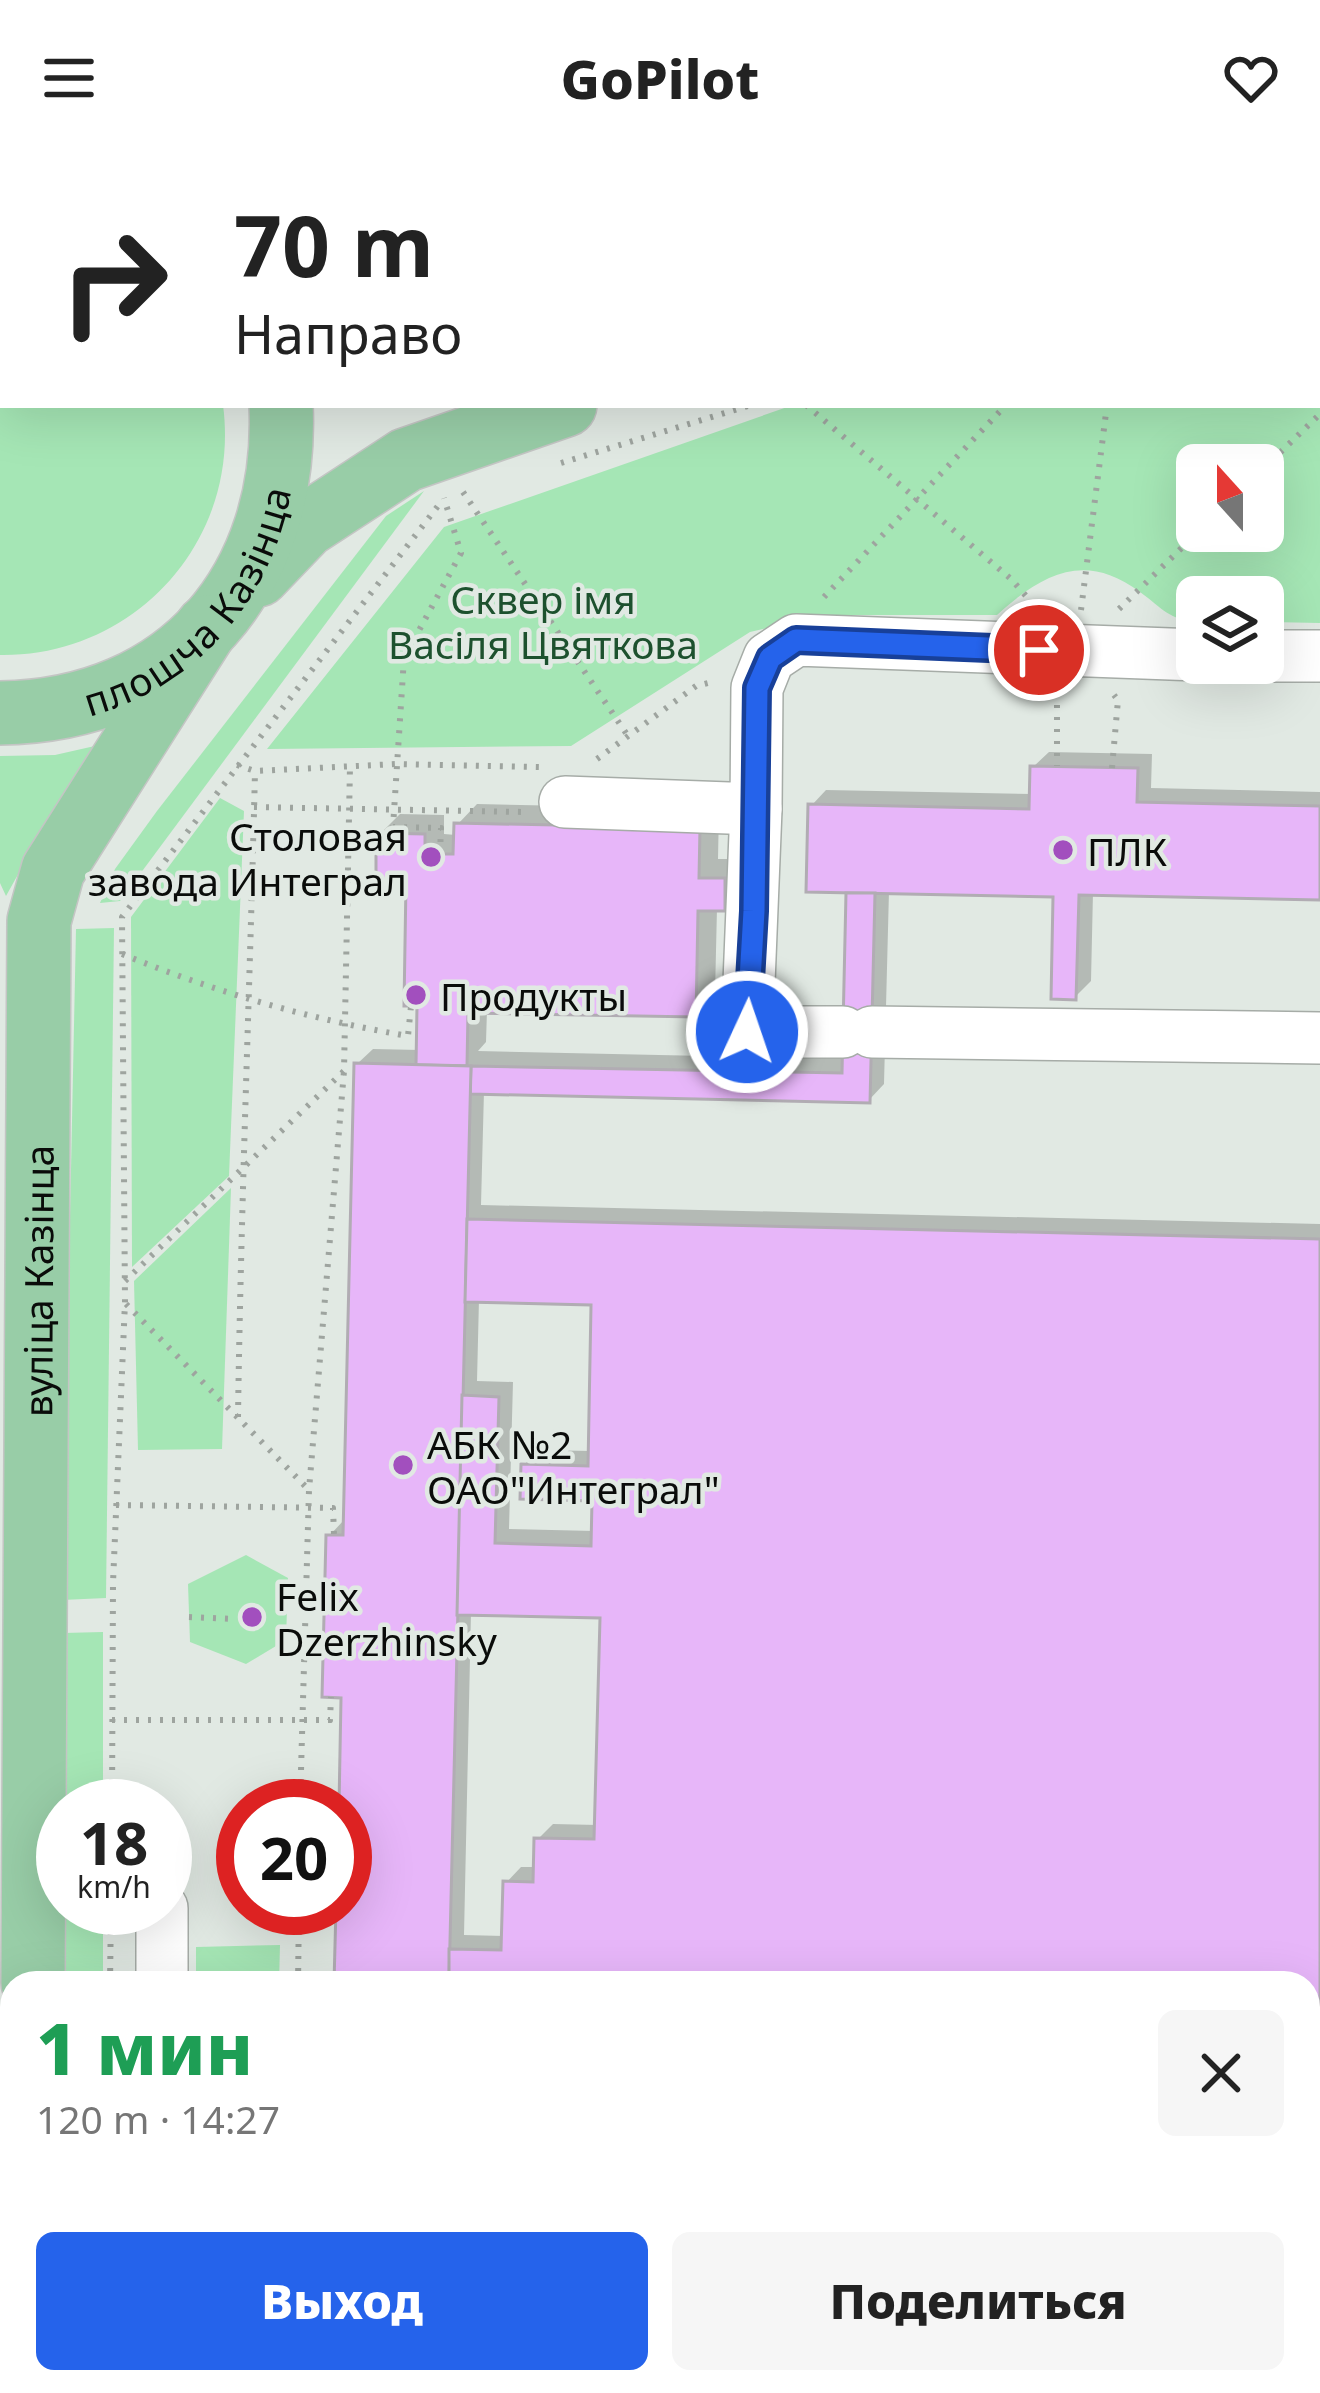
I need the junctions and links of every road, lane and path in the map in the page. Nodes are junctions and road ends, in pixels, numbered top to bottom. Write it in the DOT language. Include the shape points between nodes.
graph roads {
  1 [pos="281,408"];
  2 [pos="557,408"];
  3 [pos="741,408"];
  4 [pos="810,408"];
  5 [pos="1003,408"];
  6 [pos="1107,408"];
  7 [pos="1320,414"];
  8 [pos="1284,449"];
  9 [pos="552,466"];
  10 [pos="444,498"];
  11 [pos="920,500"];
  12 [pos="1177,552"];
  13 [pos="211,623"];
  14 [pos="1075,652"];
  15 [pos="779,654"];
  16 [pos="1176,654"];
  17 [pos="1284,656"];
  18 [pos="1320,656"];
  19 [pos="0,712"];
  20 [pos="1116,723"];
  21 [pos="1056,725"];
  22 [pos="628,736"];
  23 [pos="397,764"];
  24 [pos="237,765"];
  25 [pos="350,766"];
  26 [pos="1057,766"];
  27 [pos="1112,768"];
  28 [pos="255,771"];
  29 [pos="552,784"];
  30 [pos="254,807"];
  31 [pos="756,809"];
  32 [pos="350,811"];
  33 [pos="394,812"];
  34 [pos="440,854"];
  35 [pos="122,954"];
  36 [pos="251,1000"];
  37 [pos="411,1006"];
  38 [pos="344,1025"];
  39 [pos="1320,1038"];
  40 [pos="344,1072"];
  41 [pos="241,1173"];
  42 [pos="125,1281"];
  43 [pos="125,1302"];
  44 [pos="238,1418"];
  45 [pos="309,1490"];
  46 [pos="116,1505"];
  47 [pos="308,1509"];
  48 [pos="334,1535"];
  49 [pos="189,1617"];
  50 [pos="235,1618"];
  51 [pos="16,1619"];
  52 [pos="331,1697"];
  53 [pos="302,1719"];
  54 [pos="112,1720"];
  55 [pos="112,1779"];
  56 [pos="301,1779"];
  57 [pos="111,1935"];
  58 [pos="162,1935"];
  59 [pos="299,1935"];
  60 [pos="32,1971"];
  61 [pos="110,1971"];
  62 [pos="162,1971"];
  63 [pos="298,1971"];
  1 -- 13 [label="main road, плошча Казінца" via="282,466 271,518 249,571"];
  2 -- 13 [label="main road" via="424,452 370,482 305,526"];
  3 -- 9 [label="path"];
  4 -- 11 [label="path"];
  5 -- 11 [label="path"];
  6 -- 14 [label="path"];
  7 -- 8 [label="path"];
  10 -- 22 [label="path" via="464,492"];
  10 -- 23 [label="path" via="461,553 404,658"];
  10 -- 24 [label="path"];
  11 -- 14 [label="path" via="1011,579"];
  11 -- 15 [label="path" via="809,612"];
  12 -- 14 [label="path"];
  13 -- 19 [label="main road, плошча Казінца" via="159,668 103,696"];
  13 -- 51 [label="main road, вуліца Казінца" via="53,870 41,908"];
  14 -- 15 [label="lane"];
  14 -- 16 [label="lane"];
  15 -- 22 [label="path" via="696,686"];
  15 -- 31 [label="lane" via="757,688"];
  17 -- 18 [label="lane"];
  20 -- 27 [label="path"];
  21 -- 26 [label="path"];
  22 -- 29 [label="path"];
  23 -- 25 [label="path"];
  23 -- 29 [label="path"];
  23 -- 33 [label="path"];
  24 -- 28 [label="path"];
  24 -- 35 [label="path" via="122,916"];
  25 -- 28 [label="path"];
  25 -- 32 [label="path"];
  28 -- 30 [label="path"];
  29 -- 31 [label="lane"];
  29 -- 33 [label="path" via="558,812"];
  30 -- 32 [label="path"];
  30 -- 36 [label="path"];
  31 -- 39 [label="lane" via="747,1032"];
  32 -- 33 [label="path"];
  32 -- 38 [label="path"];
  33 -- 34 [label="path" via="393,827 440,828"];
  35 -- 36 [label="path"];
  35 -- 42 [label="path"];
  36 -- 38 [label="path"];
  36 -- 41 [label="path"];
  37 -- 38 [label="path" via="407,1036"];
  38 -- 40 [label="path"];
  40 -- 41 [label="path"];
  40 -- 45 [label="path"];
  41 -- 42 [label="path"];
  41 -- 44 [label="path"];
  42 -- 43 [label="path"];
  43 -- 44 [label="path"];
  43 -- 46 [label="path"];
  44 -- 45 [label="path"];
  45 -- 47 [label="path"];
  46 -- 47 [label="path"];
  46 -- 54 [label="path"];
  47 -- 48 [label="path" via="333,1508"];
  47 -- 53 [label="path"];
  49 -- 50 [label="path"];
  51 -- 60 [label="main road, вуліца Казінца"];
  52 -- 53 [label="path" via="331,1720"];
  53 -- 54 [label="path"];
  53 -- 56 [label="path"];
  54 -- 55 [label="path"];
  57 -- 61 [label="path"];
  58 -- 62 [label="lane"];
  59 -- 63 [label="path"];
}
